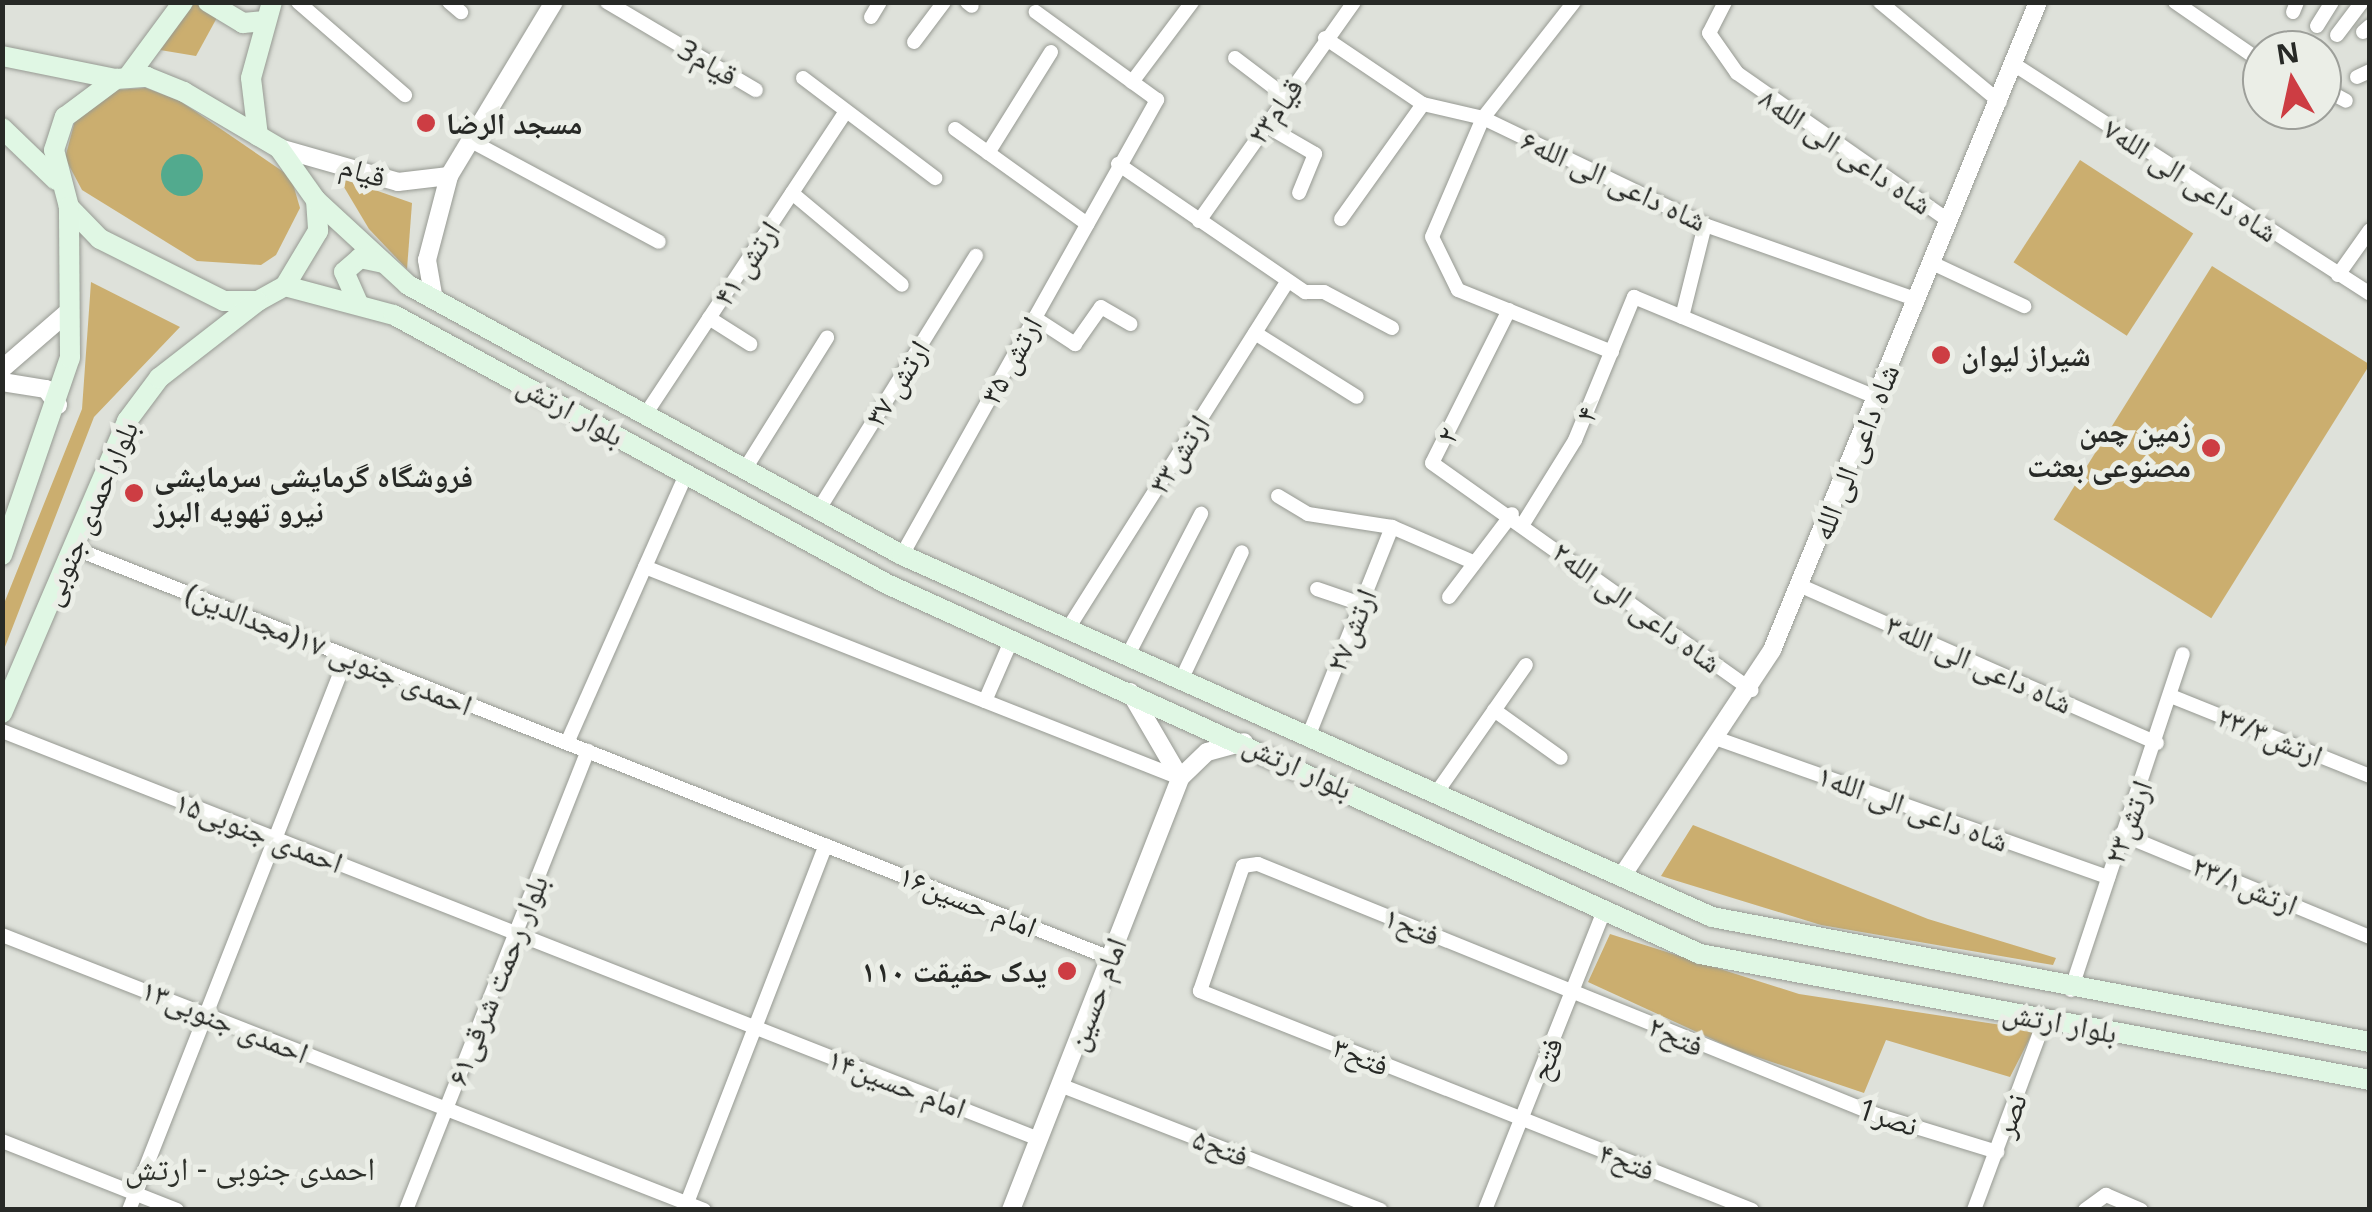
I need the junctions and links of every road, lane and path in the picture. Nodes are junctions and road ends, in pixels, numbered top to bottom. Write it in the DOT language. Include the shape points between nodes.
graph roads {
  1 [pos="182,2"];
  2 [pos="208,2"];
  3 [pos="298,2"];
  4 [pos="554,2"];
  5 [pos="607,2"];
  6 [pos="880,2"];
  7 [pos="944,2"];
  8 [pos="1172,2"];
  9 [pos="1354,2"];
  10 [pos="1574,2"];
  11 [pos="1724,2"];
  12 [pos="1880,2"];
  13 [pos="2038,2"];
  14 [pos="2175,2"];
  15 [pos="2332,2"];
  16 [pos="2362,2"];
  17 [pos="1189,7"];
  18 [pos="269,12"];
  19 [pos="1036,12"];
  20 [pos="870,17"];
  21 [pos="2317,26"];
  22 [pos="2341,30"];
  23 [pos="1326,38"];
  24 [pos="914,42"];
  25 [pos="2242,48"];
  26 [pos="1050,52"];
  27 [pos="2,56"];
  28 [pos="1235,58"];
  29 [pos="2014,65"];
  30 [pos="122,78"];
  31 [pos="803,78"];
  32 [pos="1132,82"];
  33 [pos="756,90"];
  34 [pos="405,95"];
  35 [pos="1285,96"];
  36 [pos="2342,99"];
  37 [pos="2346,101"];
  38 [pos="2000,102"];
  39 [pos="1422,104"];
  40 [pos="846,111"];
  41 [pos="1483,118"];
  42 [pos="1265,126"];
  43 [pos="2,128"];
  44 [pos="955,129"];
  45 [pos="258,136"];
  46 [pos="471,141"];
  47 [pos="279,148"];
  48 [pos="988,152"];
  49 [pos="1118,164"];
  50 [pos="449,176"];
  51 [pos="935,178"];
  52 [pos="56,180"];
  53 [pos="792,193"];
  54 [pos="1299,193"];
  55 [pos="316,200"];
  56 [pos="69,208"];
  57 [pos="1341,218"];
  58 [pos="1948,220"];
  59 [pos="1198,221"];
  60 [pos="1087,224"];
  61 [pos="1704,225"];
  62 [pos="2370,230"];
  63 [pos="659,242"];
  64 [pos="976,256"];
  65 [pos="1932,263"];
  66 [pos="388,266"];
  67 [pos="2338,275"];
  68 [pos="1288,281"];
  69 [pos="902,285"];
  70 [pos="284,286"];
  71 [pos="2370,294"];
  72 [pos="1915,299"];
  73 [pos="258,300"];
  74 [pos="434,300"];
  75 [pos="358,303"];
  76 [pos="2024,306"];
  77 [pos="70,310"];
  78 [pos="1510,310"];
  79 [pos="1682,317"];
  80 [pos="709,318"];
  81 [pos="1034,318"];
  82 [pos="1131,324"];
  83 [pos="1392,328"];
  84 [pos="1256,333"];
  85 [pos="827,338"];
  86 [pos="750,344"];
  87 [pos="1612,352"];
  88 [pos="2,369"];
  89 [pos="2,382"];
  90 [pos="1356,397"];
  91 [pos="1878,398"];
  92 [pos="58,405"];
  93 [pos="644,415"];
  94 [pos="745,469"];
  95 [pos="686,475"];
  96 [pos="1278,496"];
  97 [pos="818,510"];
  98 [pos="1201,514"];
  99 [pos="1518,519"];
  100 [pos="1392,527"];
  101 [pos="71,547"];
  102 [pos="1242,552"];
  103 [pos="2,555"];
  104 [pos="902,555"];
  105 [pos="1475,563"];
  106 [pos="645,566"];
  107 [pos="1801,586"];
  108 [pos="1317,588"];
  109 [pos="1449,597"];
  110 [pos="1362,604"];
  111 [pos="1070,627"];
  112 [pos="1012,639"];
  113 [pos="1129,652"];
  114 [pos="2184,654"];
  115 [pos="347,656"];
  116 [pos="1526,665"];
  117 [pos="1183,676"];
  118 [pos="1751,690"];
  119 [pos="1130,691"];
  120 [pos="2171,696"];
  121 [pos="985,701"];
  122 [pos="1494,710"];
  123 [pos="2,713"];
  124 [pos="2,731"];
  125 [pos="1310,732"];
  126 [pos="1718,739"];
  127 [pos="1246,741"];
  128 [pos="2157,742"];
  129 [pos="567,743"];
  130 [pos="588,751"];
  131 [pos="1561,758"];
  132 [pos="2370,776"];
  133 [pos="1180,778"];
  134 [pos="1437,792"];
  135 [pos="2121,834"];
  136 [pos="275,838"];
  137 [pos="826,845"];
  138 [pos="1622,876"];
  139 [pos="2108,877"];
  140 [pos="1606,909"];
  141 [pos="516,933"];
  142 [pos="2,935"];
  143 [pos="2370,937"];
  144 [pos="1110,958"];
  145 [pos="2071,990"];
  146 [pos="1200,991"];
  147 [pos="1573,991"];
  148 [pos="206,1012"];
  149 [pos="2045,1019"];
  150 [pos="755,1027"];
  151 [pos="2370,1042"];
  152 [pos="1779,1078"];
  153 [pos="2370,1080"];
  154 [pos="1060,1085"];
  155 [pos="445,1110"];
  156 [pos="1522,1120"];
  157 [pos="1039,1138"];
  158 [pos="2,1141"];
  159 [pos="1997,1152"];
  160 [pos="136,1192"];
  161 [pos="686,1206"];
  162 [pos="129,1210"];
  163 [pos="177,1210"];
  164 [pos="406,1210"];
  165 [pos="704,1210"];
  166 [pos="1011,1210"];
  167 [pos="1381,1210"];
  168 [pos="1485,1210"];
  169 [pos="1752,1210"];
  170 [pos="1974,1210"];
  171 [pos="2085,1210"];
  172 [pos="2141,1210"];
  1 -- 30 [label="main road"];
  2 -- 18 [label="main road" via="243,23"];
  3 -- 34 [label="street"];
  4 -- 46 [label="street"];
  5 -- 33 [label="street, قیام3"];
  6 -- 20 [label="street"];
  7 -- 24 [label="street"];
  8 -- 17 [label="street"];
  9 -- 23 [label="street, قیام۲۳"];
  10 -- 41 [label="street"];
  11 -- 58 [label="street, شاه داعی الی الله۸" via="1709,33 1762,96"];
  12 -- 38 [label="street"];
  13 -- 29 [label="street, شاه داعی الی الله"];
  14 -- 25 [label="street"];
  15 -- 21 [label="street"];
  16 -- 22 [label="street"];
  17 -- 32 [label="street"];
  18 -- 45 [label="main road" via="251,78"];
  19 -- 32 [label="street"];
  23 -- 35 [label="street, قیام۲۳"];
  23 -- 39 [label="street, شاه داعی الی الله۶"];
  26 -- 48 [label="street"];
  27 -- 30 [label="main road"];
  28 -- 35 [label="street"];
  29 -- 38 [label="street, شاه داعی الی الله"];
  29 -- 67 [label="street, شاه داعی الی الله۷"];
  30 -- 45 [label="main road" via="184,92"];
  30 -- 52 [label="main road" via="65,117"];
  31 -- 40 [label="street"];
  32 -- 49 [label="street, ارتش ۳۵" via="1157,100"];
  35 -- 42 [label="street, قیام۲۳"];
  36 -- 37 [label="street"];
  38 -- 58 [label="street, شاه داعی الی الله"];
  39 -- 41 [label="street, شاه داعی الی الله۶"];
  39 -- 57 [label="street"];
  40 -- 51 [label="street"];
  40 -- 53 [label="street, ارتش ۴۱"];
  41 -- 61 [label="street, شاه داعی الی الله۶"];
  41 -- 78 [label="street" via="1432,237 1458,290"];
  42 -- 54 [label="street" via="1315,154"];
  42 -- 59 [label="street, قیام۲۳"];
  43 -- 52 [label="main road"];
  44 -- 48 [label="street"];
  45 -- 47 [label="main road"];
  46 -- 50 [label="street"];
  46 -- 63 [label="street"];
  47 -- 50 [label="street, قیام" via="398,182"];
  47 -- 55 [label="main road"];
  48 -- 60 [label="street"];
  49 -- 59 [label="street"];
  49 -- 60 [label="street, ارتش ۳۵"];
  50 -- 74 [label="street" via="428,260"];
  52 -- 56 [label="main road"];
  53 -- 69 [label="street"];
  53 -- 80 [label="street, ارتش ۴۱"];
  55 -- 66 [label="main road, بلوار ارتش"];
  55 -- 70 [label="main road" via="318,231"];
  56 -- 73 [label="main road" via="100,238 193,290"];
  56 -- 77 [label="main road"];
  58 -- 65 [label="street, شاه داعی الی الله"];
  59 -- 68 [label="street"];
  60 -- 81 [label="street, ارتش ۳۵"];
  61 -- 72 [label="street, شاه داعی الی الله۶"];
  61 -- 79 [label="street"];
  62 -- 67 [label="street"];
  64 -- 97 [label="street, ارتش ۳۷"];
  65 -- 72 [label="street, شاه داعی الی الله"];
  65 -- 76 [label="street"];
  66 -- 74 [label="main road, بلوار ارتش"];
  66 -- 75 [label="main road" via="370,257 350,263 343,282"];
  67 -- 71 [label="street, شاه داعی الی الله۷"];
  68 -- 83 [label="street"];
  68 -- 84 [label="street, ارتش۳۳"];
  70 -- 73 [label="main road"];
  70 -- 75 [label="main road, بلوار ارتش"];
  72 -- 91 [label="street, شاه داعی الی الله"];
  73 -- 101 [label="main road, بلواراحمدی جنوبی" via="158,378 126,421"];
  74 -- 93 [label="main road, بلوار ارتش"];
  75 -- 95 [label="main road, بلوار ارتش"];
  77 -- 88 [label="street"];
  77 -- 92 [label="main road"];
  78 -- 87 [label="street"];
  78 -- 99 [label="street, ۲" via="1432,464"];
  79 -- 87 [label="street, ۴" via="1634,297"];
  79 -- 91 [label="street"];
  80 -- 86 [label="street"];
  80 -- 93 [label="street, ارتش ۴۱"];
  81 -- 82 [label="street" via="1075,344 1101,307"];
  81 -- 104 [label="street, ارتش ۳۵"];
  84 -- 90 [label="street"];
  84 -- 111 [label="street, ارتش۳۳"];
  85 -- 94 [label="street"];
  87 -- 99 [label="street, ۴" via="1575,440"];
  89 -- 92 [label="street" via="46,390"];
  91 -- 107 [label="street, شاه داعی الی الله"];
  92 -- 103 [label="main road"];
  93 -- 94 [label="main road, بلوار ارتش"];
  94 -- 97 [label="main road, بلوار ارتش"];
  95 -- 106 [label="street"];
  95 -- 112 [label="main road, بلوار ارتش"];
  96 -- 100 [label="street" via="1308,514"];
  97 -- 104 [label="main road, بلوار ارتش"];
  98 -- 113 [label="street"];
  99 -- 105 [label="street, ۴"];
  99 -- 118 [label="street, شاه داعی الی الله۲"];
  100 -- 105 [label="street"];
  100 -- 110 [label="street, ارتش۲۷"];
  101 -- 115 [label="street, احمدی جنوبی ۱۷(مجدالدین)"];
  101 -- 123 [label="main road, بلواراحمدی جنوبی"];
  102 -- 117 [label="street"];
  104 -- 111 [label="main road, بلوار ارتش"];
  105 -- 109 [label="street, ۴"];
  106 -- 121 [label="street"];
  106 -- 129 [label="street"];
  107 -- 118 [label="street, شاه داعی الی الله"];
  107 -- 128 [label="street, شاه داعی الی الله۳"];
  108 -- 110 [label="street"];
  110 -- 125 [label="street, ارتش۲۷"];
  111 -- 113 [label="main road, بلوار ارتش"];
  112 -- 119 [label="main road, بلوار ارتش"];
  112 -- 121 [label="street"];
  113 -- 117 [label="main road, بلوار ارتش"];
  114 -- 120 [label="street, ارتش۲۳"];
  115 -- 129 [label="street, احمدی جنوبی ۱۷(مجدالدین)"];
  115 -- 136 [label="street"];
  116 -- 122 [label="street"];
  117 -- 125 [label="main road, بلوار ارتش"];
  118 -- 126 [label="street, شاه داعی الی الله"];
  119 -- 127 [label="main road, بلوار ارتش"];
  119 -- 133 [label="street"];
  120 -- 128 [label="street, ارتش۲۳"];
  120 -- 132 [label="street, ۲۳/۳ارتش"];
  121 -- 133 [label="street"];
  122 -- 131 [label="street"];
  122 -- 134 [label="street"];
  124 -- 136 [label="street, احمدی جنوبی۱۵"];
  125 -- 134 [label="main road, بلوار ارتش"];
  126 -- 138 [label="street, شاه داعی الی الله"];
  126 -- 139 [label="street, شاه داعی الی الله۱"];
  127 -- 133 [label="street" via="1207,752"];
  127 -- 140 [label="main road, بلوار ارتش"];
  128 -- 135 [label="street, ارتش۲۳"];
  129 -- 130 [label="street, احمدی جنوبی ۱۷(مجدالدین)"];
  130 -- 137 [label="street, امام حسین۱۶"];
  130 -- 141 [label="street, بلوار رحمت شرقی۶۱"];
  133 -- 144 [label="street, امام حسین"];
  134 -- 138 [label="main road, بلوار ارتش"];
  135 -- 139 [label="street, ارتش۲۳"];
  135 -- 143 [label="street, ۲۳/۱ارتش"];
  136 -- 141 [label="street, احمدی جنوبی۱۵"];
  136 -- 148 [label="street"];
  137 -- 144 [label="street, امام حسین۱۶"];
  137 -- 150 [label="street"];
  138 -- 145 [label="main road, بلوار ارتش" via="1712,917"];
  139 -- 145 [label="street, ارتش۲۳"];
  140 -- 147 [label="street, فتح"];
  140 -- 149 [label="main road, بلوار ارتش" via="1700,954"];
  141 -- 150 [label="street, احمدی جنوبی۱۵"];
  141 -- 155 [label="street, بلوار رحمت شرقی۶۱"];
  142 -- 148 [label="street, احمدی جنوبی۱۳"];
  144 -- 154 [label="street, امام حسین"];
  145 -- 151 [label="main road, بلوار ارتش"];
  146 -- 147 [label="street, ۱فتح" via="1250,864"];
  146 -- 156 [label="street, ۳فتح"];
  147 -- 152 [label="street, ۲فتح"];
  147 -- 156 [label="street, فتح"];
  148 -- 155 [label="street, احمدی جنوبی۱۳"];
  148 -- 160 [label="street"];
  149 -- 153 [label="main road, بلوار ارتش"];
  149 -- 159 [label="street, نصر"];
  150 -- 157 [label="street, امام حسین۱۴"];
  150 -- 161 [label="street"];
  152 -- 159 [label="street, 1نصر"];
  154 -- 157 [label="street, امام حسین"];
  154 -- 167 [label="street, ۵فتح"];
  155 -- 161 [label="street, احمدی جنوبی۱۳"];
  155 -- 164 [label="street, بلوار رحمت شرقی۶۱"];
  156 -- 168 [label="street, فتح"];
  156 -- 169 [label="street, فتح۴"];
  157 -- 166 [label="street, امام حسین"];
  158 -- 160 [label="street"];
  159 -- 170 [label="street, نصر"];
  160 -- 162 [label="street"];
  160 -- 163 [label="street"];
  161 -- 165 [label="street, احمدی جنوبی۱۳"];
  171 -- 172 [label="street" via="2098,1196"];
}
